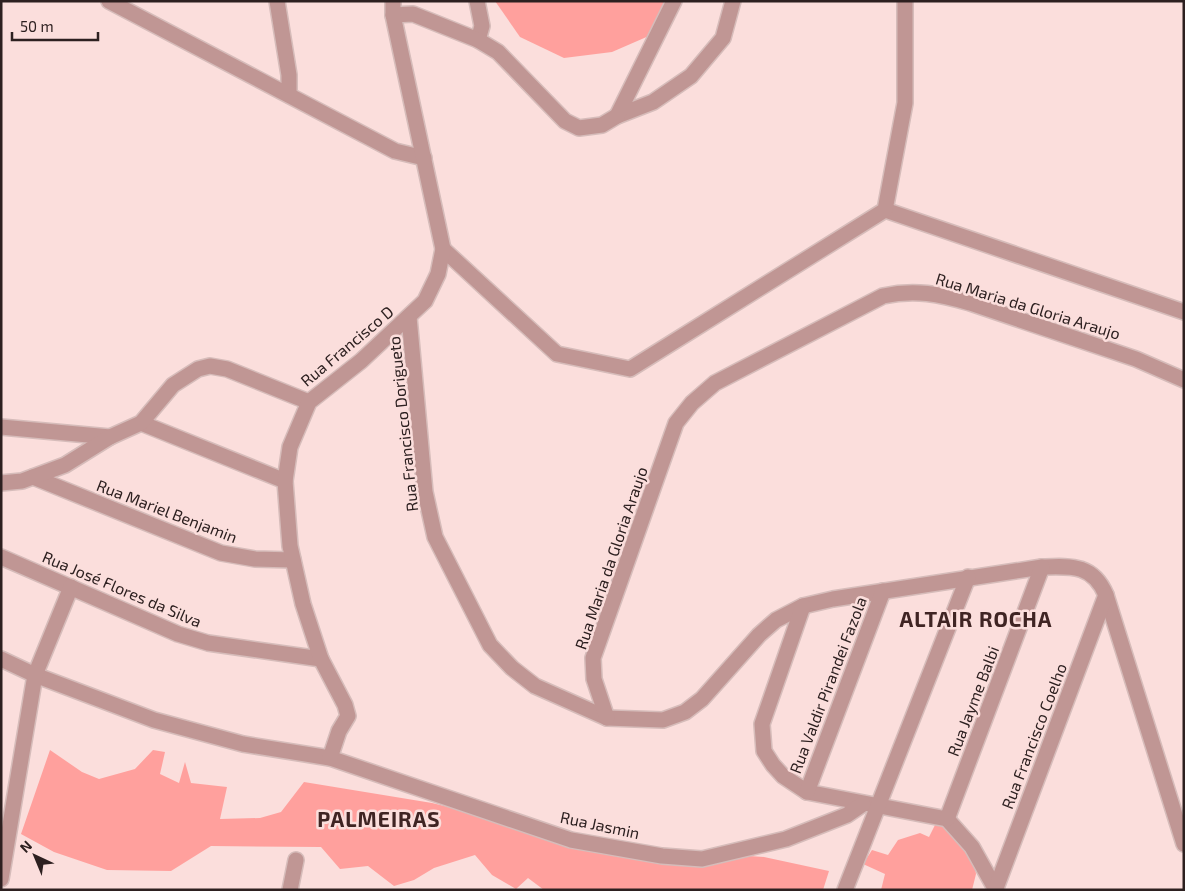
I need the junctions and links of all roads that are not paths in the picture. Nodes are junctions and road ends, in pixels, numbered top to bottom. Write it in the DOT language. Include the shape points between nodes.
graph roads {
  1 [pos="109,1"];
  2 [pos="277,1"];
  3 [pos="478,1"];
  4 [pos="674,1"];
  5 [pos="732,1"];
  6 [pos="905,1"];
  7 [pos="393,8"];
  8 [pos="478,40"];
  9 [pos="288,96"];
  10 [pos="617,116"];
  11 [pos="424,158"];
  12 [pos="885,210"];
  13 [pos="443,250"];
  14 [pos="1184,312"];
  15 [pos="409,317"];
  16 [pos="1184,380"];
  17 [pos="309,402"];
  18 [pos="142,423"];
  19 [pos="1,428"];
  20 [pos="110,437"];
  21 [pos="33,477"];
  22 [pos="285,481"];
  23 [pos="1,483"];
  24 [pos="1,557"];
  25 [pos="293,560"];
  26 [pos="1042,567"];
  27 [pos="968,577"];
  28 [pos="71,587"];
  29 [pos="883,591"];
  30 [pos="1106,596"];
  31 [pos="803,606"];
  32 [pos="1,659"];
  33 [pos="321,659"];
  34 [pos="35,675"];
  35 [pos="607,718"];
  36 [pos="330,758"];
  37 [pos="807,792"];
  38 [pos="871,806"];
  39 [pos="947,819"];
  40 [pos="1184,844"];
  41 [pos="296,860"];
  42 [pos="1,879"];
  43 [pos="996,889"];
  44 [pos="290,890"];
  45 [pos="845,890"];
  1 -- 9 [label="street"];
  2 -- 9 [label="street" via="289,74"];
  3 -- 8 [label="street" via="482,26"];
  4 -- 10 [label="street"];
  5 -- 10 [label="street" via="724,38 691,76 653,102"];
  6 -- 12 [label="street" via="905,103"];
  7 -- 8 [label="street"];
  7 -- 11 [label="street, Rua Francisco Dorigueto"];
  8 -- 10 [label="street" via="498,52 564,121 579,128 602,125"];
  9 -- 11 [label="street" via="395,151"];
  11 -- 13 [label="street, Rua Francisco Dorigueto"];
  12 -- 13 [label="street" via="630,369 557,354"];
  12 -- 14 [label="street"];
  13 -- 15 [label="street, Rua Francisco Dorigueto" via="438,274 428,295"];
  15 -- 17 [label="street, Rua Francisco D"];
  15 -- 35 [label="street, Rua Francisco Dorigueto" via="425,492 435,537 458,586 490,645 512,668 535,686"];
  16 -- 35 [label="street, Rua Maria da Gloria Araujo" via="1136,359 970,303 943,295 903,292 883,296 715,383 692,403 676,424 593,658 594,679"];
  17 -- 18 [label="street" via="227,369 210,366 173,385"];
  17 -- 22 [label="street" via="290,447"];
  18 -- 20 [label="street"];
  18 -- 22 [label="street"];
  19 -- 20 [label="street"];
  20 -- 21 [label="street" via="65,465"];
  21 -- 23 [label="street"];
  21 -- 25 [label="street, Rua Mariel Benjamin" via="221,554"];
  22 -- 25 [label="street"];
  24 -- 28 [label="street, Rua José Flores da Silva"];
  25 -- 33 [label="street"];
  26 -- 27 [label="street"];
  26 -- 30 [label="street" via="1066,566 1084,570 1094,575"];
  26 -- 39 [label="street, Rua Jayme Balbi"];
  27 -- 29 [label="street"];
  27 -- 38 [label="street"];
  28 -- 33 [label="street, Rua José Flores da Silva" via="178,634 208,643"];
  28 -- 34 [label="street"];
  29 -- 31 [label="street"];
  29 -- 37 [label="street, Rua Valdir Pirandei Fazola"];
  30 -- 40 [label="street"];
  30 -- 43 [label="street, Rua Francisco Coelho"];
  31 -- 35 [label="street" via="770,625 702,699 685,712 663,720"];
  31 -- 37 [label="street" via="761,735 764,751 773,765"];
  32 -- 34 [label="street, Rua Jasmin"];
  33 -- 36 [label="street" via="348,716"];
  34 -- 36 [label="street, Rua Jasmin" via="154,720 208,736"];
  34 -- 42 [label="street"];
  36 -- 38 [label="street, Rua Jasmin" via="571,840 685,859 728,855 786,839"];
  37 -- 38 [label="street"];
  38 -- 39 [label="street"];
  38 -- 45 [label="street"];
  39 -- 43 [label="street" via="972,847"];
  41 -- 44 [label="street"];
}
